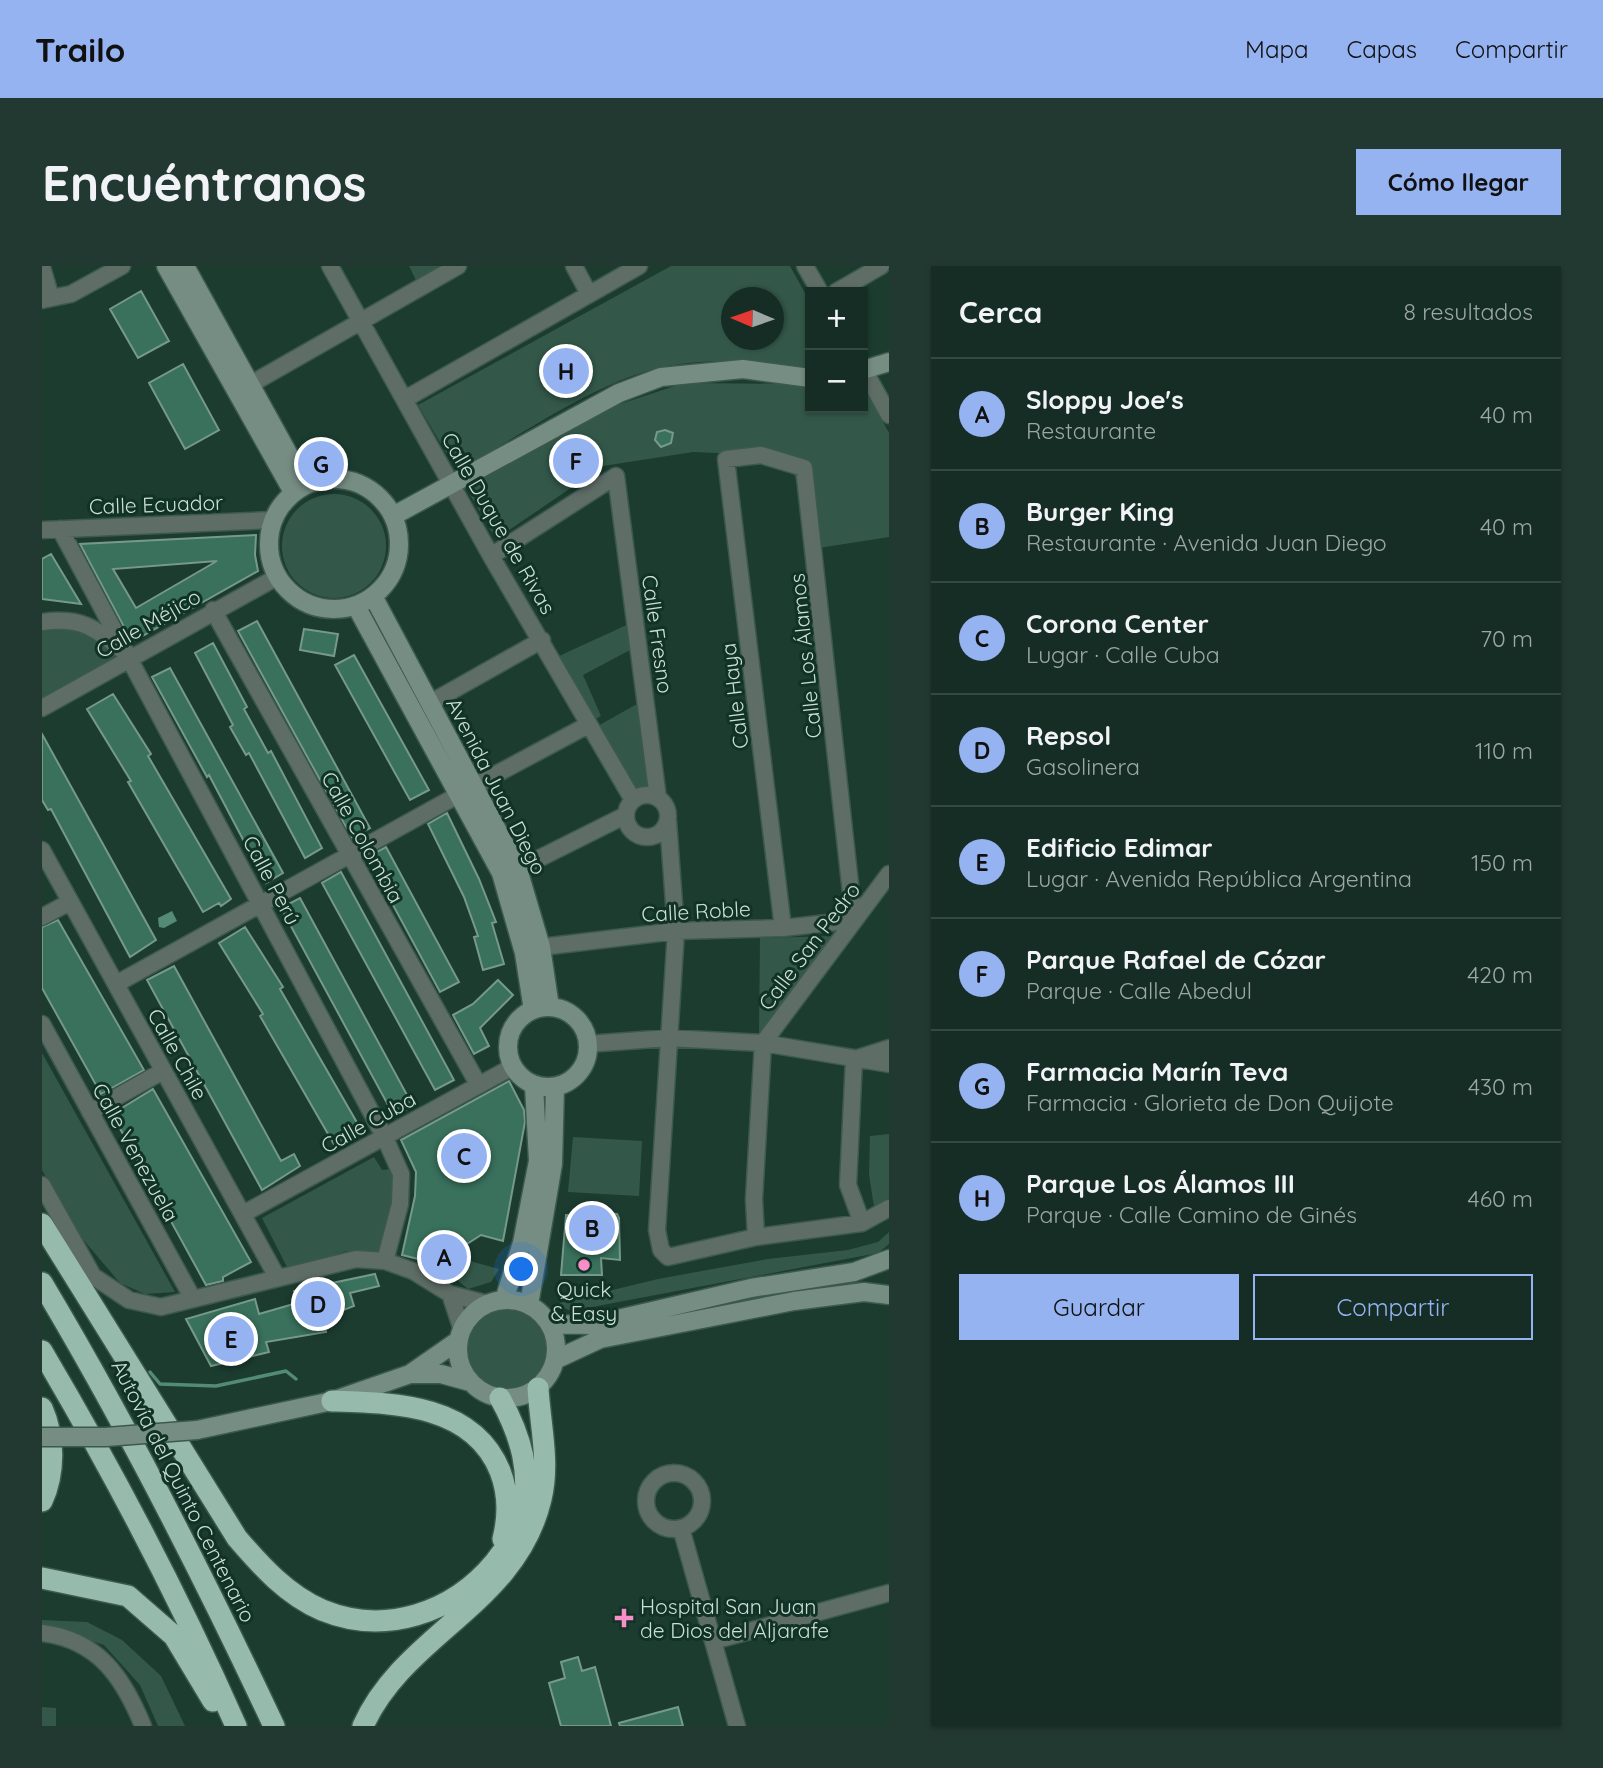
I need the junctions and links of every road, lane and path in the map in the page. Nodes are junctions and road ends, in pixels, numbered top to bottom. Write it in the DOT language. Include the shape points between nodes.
graph roads {
  1 [pos="122,266"];
  2 [pos="166,266"];
  3 [pos="184,266"];
  4 [pos="330,266"];
  5 [pos="458,266"];
  6 [pos="574,266"];
  7 [pos="639,266"];
  8 [pos="805,266"];
  9 [pos="881,266"];
  10 [pos="42,267"];
  11 [pos="817,287"];
  12 [pos="845,287"];
  13 [pos="589,294"];
  14 [pos="47,299"];
  15 [pos="361,320"];
  16 [pos="889,362"];
  17 [pos="868,368"];
  18 [pos="805,377"];
  19 [pos="868,378"];
  20 [pos="251,384"];
  21 [pos="405,399"];
  22 [pos="889,415"];
  23 [pos="726,459"];
  24 [pos="451,485"];
  25 [pos="299,488"];
  26 [pos="393,516"];
  27 [pos="272,520"];
  28 [pos="60,529"];
  29 [pos="42,530"];
  30 [pos="491,556"];
  31 [pos="277,577"];
  32 [pos="373,596"];
  33 [pos="356,606"];
  34 [pos="213,610"];
  35 [pos="42,622"];
  36 [pos="542,640"];
  37 [pos="130,657"];
  38 [pos="430,703"];
  39 [pos="42,708"];
  40 [pos="588,725"];
  41 [pos="466,790"];
  42 [pos="658,798"];
  43 [pos="633,800"];
  44 [pos="626,815"];
  45 [pos="668,821"];
  46 [pos="632,832"];
  47 [pos="578,839"];
  48 [pos="42,850"];
  49 [pos="349,855"];
  50 [pos="518,869"];
  51 [pos="889,874"];
  52 [pos="70,902"];
  53 [pos="261,904"];
  54 [pos="42,917"];
  55 [pos="855,920"];
  56 [pos="783,928"];
  57 [pos="676,931"];
  58 [pos="541,947"];
  59 [pos="116,985"];
  60 [pos="542,1008"];
  61 [pos="42,1024"];
  62 [pos="668,1038"];
  63 [pos="763,1043"];
  64 [pos="587,1044"];
  65 [pos="889,1048"];
  66 [pos="853,1059"];
  67 [pos="889,1065"];
  68 [pos="512,1066"];
  69 [pos="163,1072"];
  70 [pos="478,1084"];
  71 [pos="534,1085"];
  72 [pos="555,1087"];
  73 [pos="90,1112"];
  74 [pos="386,1138"];
  75 [pos="42,1185"];
  76 [pos="889,1208"];
  77 [pos="243,1214"];
  78 [pos="862,1223"];
  79 [pos="42,1224"];
  80 [pos="756,1237"];
  81 [pos="889,1259"];
  82 [pos="385,1261"];
  83 [pos="276,1277"];
  84 [pos="42,1283"];
  85 [pos="450,1294"];
  86 [pos="889,1296"];
  87 [pos="193,1299"];
  88 [pos="496,1302"];
  89 [pos="529,1305"];
  90 [pos="549,1324"];
  91 [pos="461,1335"];
  92 [pos="42,1351"];
  93 [pos="555,1360"];
  94 [pos="410,1374"];
  95 [pos="470,1382"];
  96 [pos="538,1388"];
  97 [pos="500,1398"];
  98 [pos="332,1401"];
  99 [pos="42,1408"];
  100 [pos="42,1437"];
  101 [pos="42,1501"];
  102 [pos="681,1528"];
  103 [pos="497,1558"];
  104 [pos="42,1578"];
  105 [pos="889,1593"];
  106 [pos="42,1633"];
  107 [pos="713,1641"];
  108 [pos="139,1722"];
  109 [pos="230,1726"];
  110 [pos="236,1726"];
  111 [pos="274,1726"];
  112 [pos="363,1726"];
  113 [pos="737,1726"];
  1 -- 14 [label="street" via="71,294"];
  2 -- 25 [label="street"];
  3 -- 20 [label="street"];
  4 -- 15 [label="street, Calle Duque de Rivas"];
  5 -- 15 [label="street"];
  6 -- 13 [label="street"];
  7 -- 13 [label="street"];
  8 -- 11 [label="street"];
  9 -- 12 [label="street"];
  10 -- 14 [label="street"];
  13 -- 21 [label="street"];
  15 -- 20 [label="street"];
  15 -- 21 [label="street, Calle Duque de Rivas"];
  16 -- 17 [label="street"];
  18 -- 24 [label="street" via="743,369 661,377 619,393"];
  19 -- 22 [label="street"];
  20 -- 25 [label="street"];
  21 -- 24 [label="street, Calle Duque de Rivas"];
  23 -- 55 [label="street, Calle Los Álamos" via="761,455 804,468"];
  23 -- 56 [label="street, Calle Haya"];
  24 -- 26 [label="street"];
  24 -- 30 [label="street, Calle Duque de Rivas"];
  25 -- 26 [label="street" via="344,478 366,486"];
  25 -- 27 [label="street"];
  26 -- 32 [label="street" via="400,538 396,566"];
  27 -- 28 [label="street, Calle Ecuador"];
  27 -- 31 [label="street" via="269,558"];
  28 -- 29 [label="street, Calle Ecuador"];
  28 -- 37 [label="street, Calle Perú"];
  30 -- 36 [label="street, Calle Duque de Rivas"];
  30 -- 42 [label="street, Calle Fresno" via="616,476"];
  31 -- 33 [label="street" via="312,606 335,611"];
  31 -- 34 [label="street, Calle Méjico"];
  32 -- 33 [label="street"];
  32 -- 38 [label="street, Avenida Juan Diego"];
  33 -- 41 [label="street, Avenida Juan Diego"];
  34 -- 37 [label="street, Calle Méjico"];
  34 -- 49 [label="street, Calle Colombia"];
  35 -- 37 [label="street" via="65,619 96,628"];
  36 -- 38 [label="street"];
  36 -- 40 [label="street, Calle Duque de Rivas"];
  37 -- 39 [label="street, Calle Méjico"];
  37 -- 53 [label="street, Calle Perú"];
  38 -- 41 [label="street, Avenida Juan Diego"];
  40 -- 41 [label="street"];
  40 -- 43 [label="street, Calle Duque de Rivas"];
  41 -- 49 [label="street"];
  41 -- 50 [label="street, Avenida Juan Diego"];
  41 -- 60 [label="street, Avenida Juan Diego" via="501,873"];
  42 -- 43 [label="street" via="646,795"];
  42 -- 45 [label="street"];
  43 -- 44 [label="street"];
  44 -- 46 [label="street"];
  44 -- 47 [label="street"];
  45 -- 46 [label="street" via="661,832 650,837"];
  45 -- 57 [label="street"];
  46 -- 47 [label="street"];
  47 -- 50 [label="street"];
  48 -- 52 [label="street, Calle Chile"];
  49 -- 53 [label="street"];
  49 -- 70 [label="street, Calle Colombia"];
  50 -- 58 [label="street, Avenida Juan Diego"];
  51 -- 55 [label="street, Calle San Pedro"];
  52 -- 54 [label="street"];
  52 -- 59 [label="street, Calle Chile"];
  53 -- 59 [label="street"];
  53 -- 74 [label="street, Calle Perú"];
  55 -- 56 [label="street, Calle Roble"];
  55 -- 63 [label="street, Calle San Pedro"];
  56 -- 57 [label="street, Calle Roble"];
  57 -- 58 [label="street, Calle Roble"];
  57 -- 62 [label="street"];
  58 -- 60 [label="street, Avenida Juan Diego"];
  59 -- 69 [label="street, Calle Chile"];
  60 -- 64 [label="street" via="574,1017"];
  60 -- 68 [label="street" via="520,1019 512,1030 508,1046"];
  61 -- 73 [label="street, Calle Venezuela"];
  62 -- 63 [label="street"];
  62 -- 64 [label="street"];
  62 -- 80 [label="street" via="657,1235 661,1250 668,1257"];
  63 -- 66 [label="street"];
  63 -- 80 [label="street"];
  64 -- 72 [label="street" via="581,1069"];
  65 -- 66 [label="street"];
  66 -- 67 [label="street"];
  66 -- 78 [label="street" via="848,1185"];
  68 -- 70 [label="street, Calle Cuba"];
  68 -- 71 [label="street"];
  69 -- 73 [label="street"];
  69 -- 77 [label="street, Calle Chile"];
  70 -- 74 [label="street, Calle Cuba"];
  71 -- 72 [label="street"];
  71 -- 88 [label="street" via="538,1161 522,1243"];
  72 -- 89 [label="street" via="553,1164"];
  73 -- 87 [label="street, Calle Venezuela"];
  74 -- 77 [label="street, Calle Cuba"];
  74 -- 82 [label="street, Calle Perú" via="401,1174 400,1204"];
  75 -- 87 [label="street" via="93,1276 129,1300 161,1307"];
  76 -- 78 [label="street"];
  77 -- 83 [label="street, Calle Chile"];
  78 -- 80 [label="street"];
  79 -- 103 [label="highway" via="237,1538 263,1569 300,1598 346,1617 400,1619 457,1597 480,1580"];
  81 -- 90 [label="street" via="854,1272 751,1288 592,1325"];
  82 -- 83 [label="street" via="356,1259"];
  82 -- 85 [label="street" via="413,1271"];
  83 -- 87 [label="street"];
  84 -- 111 [label="highway, Autovía del Quinto Centenario" via="170,1512"];
  85 -- 88 [label="street"];
  85 -- 91 [label="street"];
  86 -- 93 [label="street" via="864,1292 794,1301 600,1339"];
  88 -- 89 [label="street"];
  88 -- 91 [label="street" via="477,1310"];
  89 -- 90 [label="street"];
  90 -- 93 [label="street" via="556,1341"];
  91 -- 94 [label="street"];
  91 -- 95 [label="street" via="458,1355"];
  92 -- 110 [label="highway" via="108,1464"];
  93 -- 96 [label="street"];
  94 -- 95 [label="street" via="441,1374"];
  94 -- 98 [label="street"];
  95 -- 97 [label="street"];
  96 -- 97 [label="street" via="527,1395"];
  96 -- 112 [label="highway" via="545,1472 542,1498 522,1550 486,1595 398,1673"];
  97 -- 103 [label="highway" via="517,1428 526,1477 521,1518 512,1541"];
  98 -- 100 [label="street, bridge" via="197,1430"];
  98 -- 103 [label="highway" via="403,1405 438,1413 481,1438 506,1485 507,1522"];
  99 -- 101 [label="highway" via="52,1458"];
  102 -- 107 [label="street"];
  104 -- 109 [label="highway" via="128,1596 174,1636"];
  105 -- 107 [label="street"];
  106 -- 108 [label="street" via="89,1647 114,1670"];
  107 -- 113 [label="street"];
}
